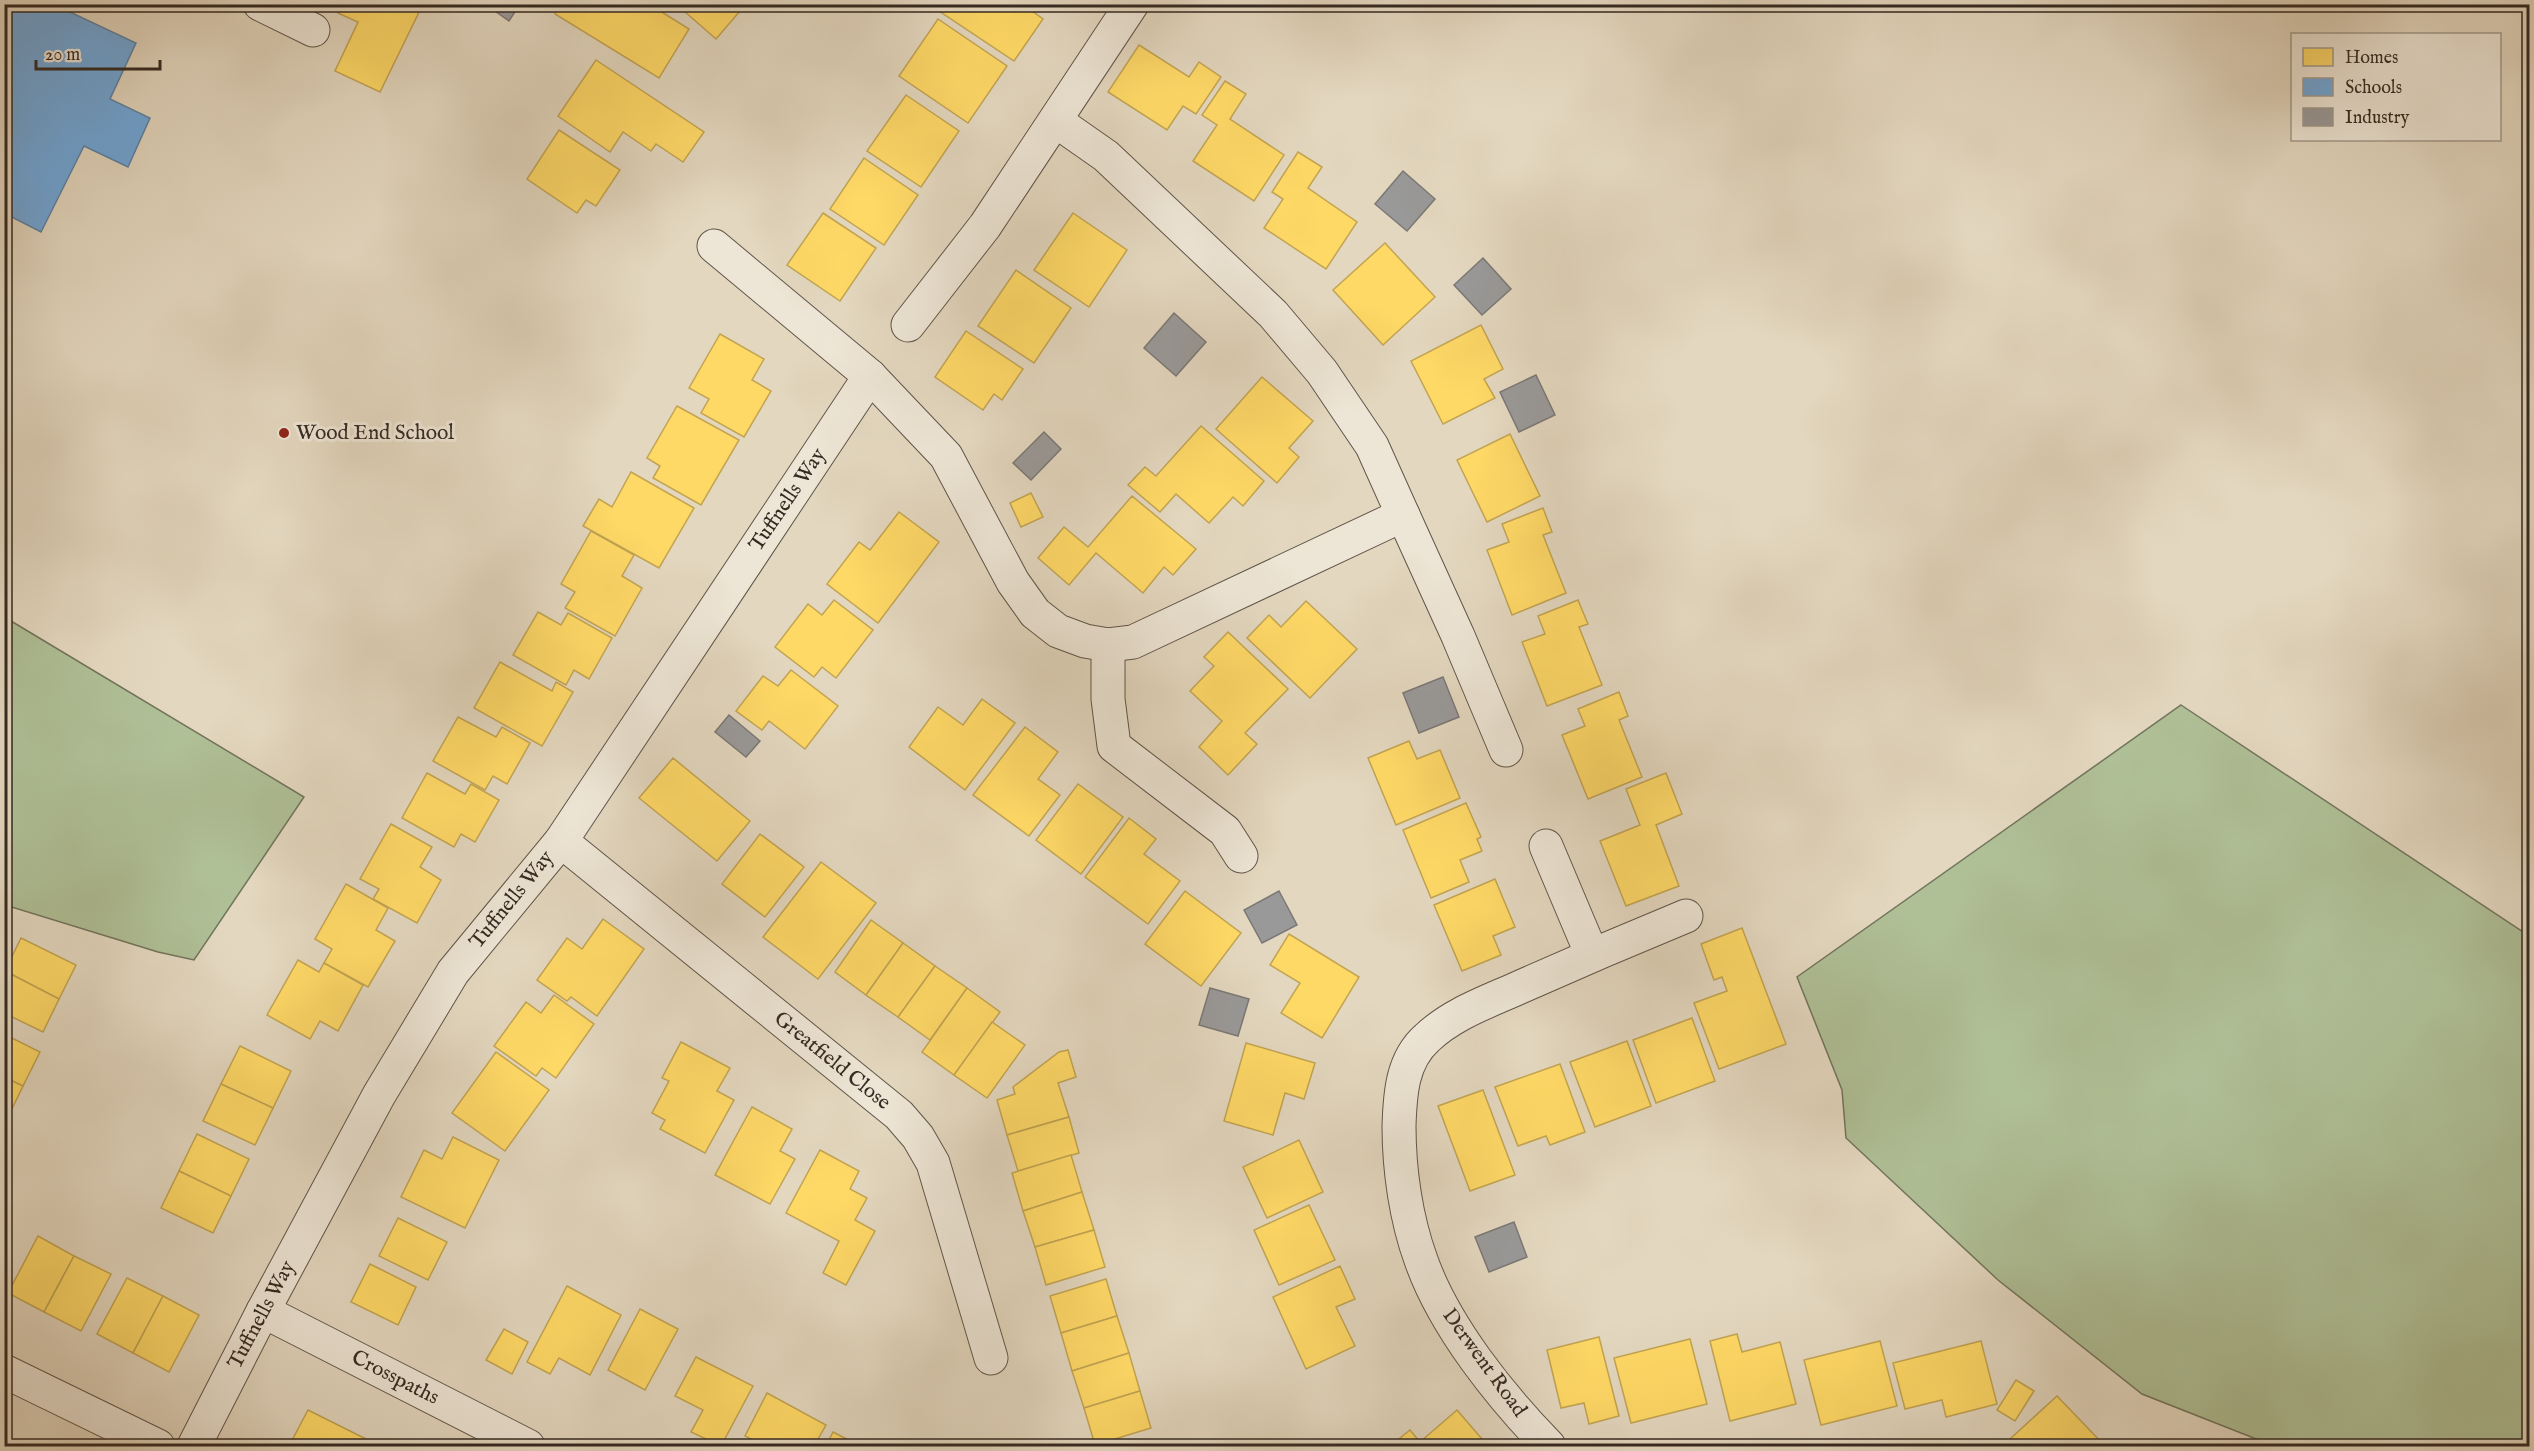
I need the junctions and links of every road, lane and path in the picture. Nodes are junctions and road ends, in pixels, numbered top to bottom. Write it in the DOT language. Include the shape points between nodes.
graph roads {
  1 [pos="260,4"];
  2 [pos="1125,16"];
  3 [pos="314,30"];
  4 [pos="1056,121"];
  5 [pos="714,246"];
  6 [pos="908,325"];
  7 [pos="870,376"];
  8 [pos="1403,515"];
  9 [pos="1108,645"];
  10 [pos="1506,750"];
  11 [pos="561,841"];
  12 [pos="1241,856"];
  13 [pos="1552,858"];
  14 [pos="1686,916"];
  15 [pos="1592,955"];
  16 [pos="263,1311"];
  17 [pos="991,1358"];
  18 [pos="4,1371"];
  19 [pos="158,1446"];
  20 [pos="194,1446"];
  21 [pos="528,1446"];
  22 [pos="1549,1446"];
  1 -- 3 [label="street"];
  2 -- 4 [label="street"];
  4 -- 6 [label="street" via="985,226"];
  4 -- 8 [label="street" via="1106,156 1273,314 1322,372 1372,446"];
  5 -- 7 [label="street"];
  7 -- 9 [label="street" via="946,456 1013,582 1035,613 1058,631"];
  7 -- 11 [label="street, Tuffnells Way"];
  8 -- 9 [label="street" via="1133,642"];
  8 -- 10 [label="street"];
  9 -- 12 [label="street" via="1108,699 1114,746 1225,831"];
  11 -- 16 [label="street, Tuffnells Way" via="453,972 379,1095"];
  11 -- 17 [label="street, Greatfield Close" via="899,1114 933,1162"];
  13 -- 15 [label="street"];
  14 -- 15 [label="street, Derwent Road"];
  15 -- 22 [label="street, Derwent Road" via="1457,1016 1434,1032 1409,1060 1400,1094 1399,1143 1407,1208 1421,1261 1449,1319 1469,1348"];
  16 -- 20 [label="street, Tuffnells Way"];
  16 -- 21 [label="street, Crosspaths"];
  18 -- 19 [label="street"];
}
